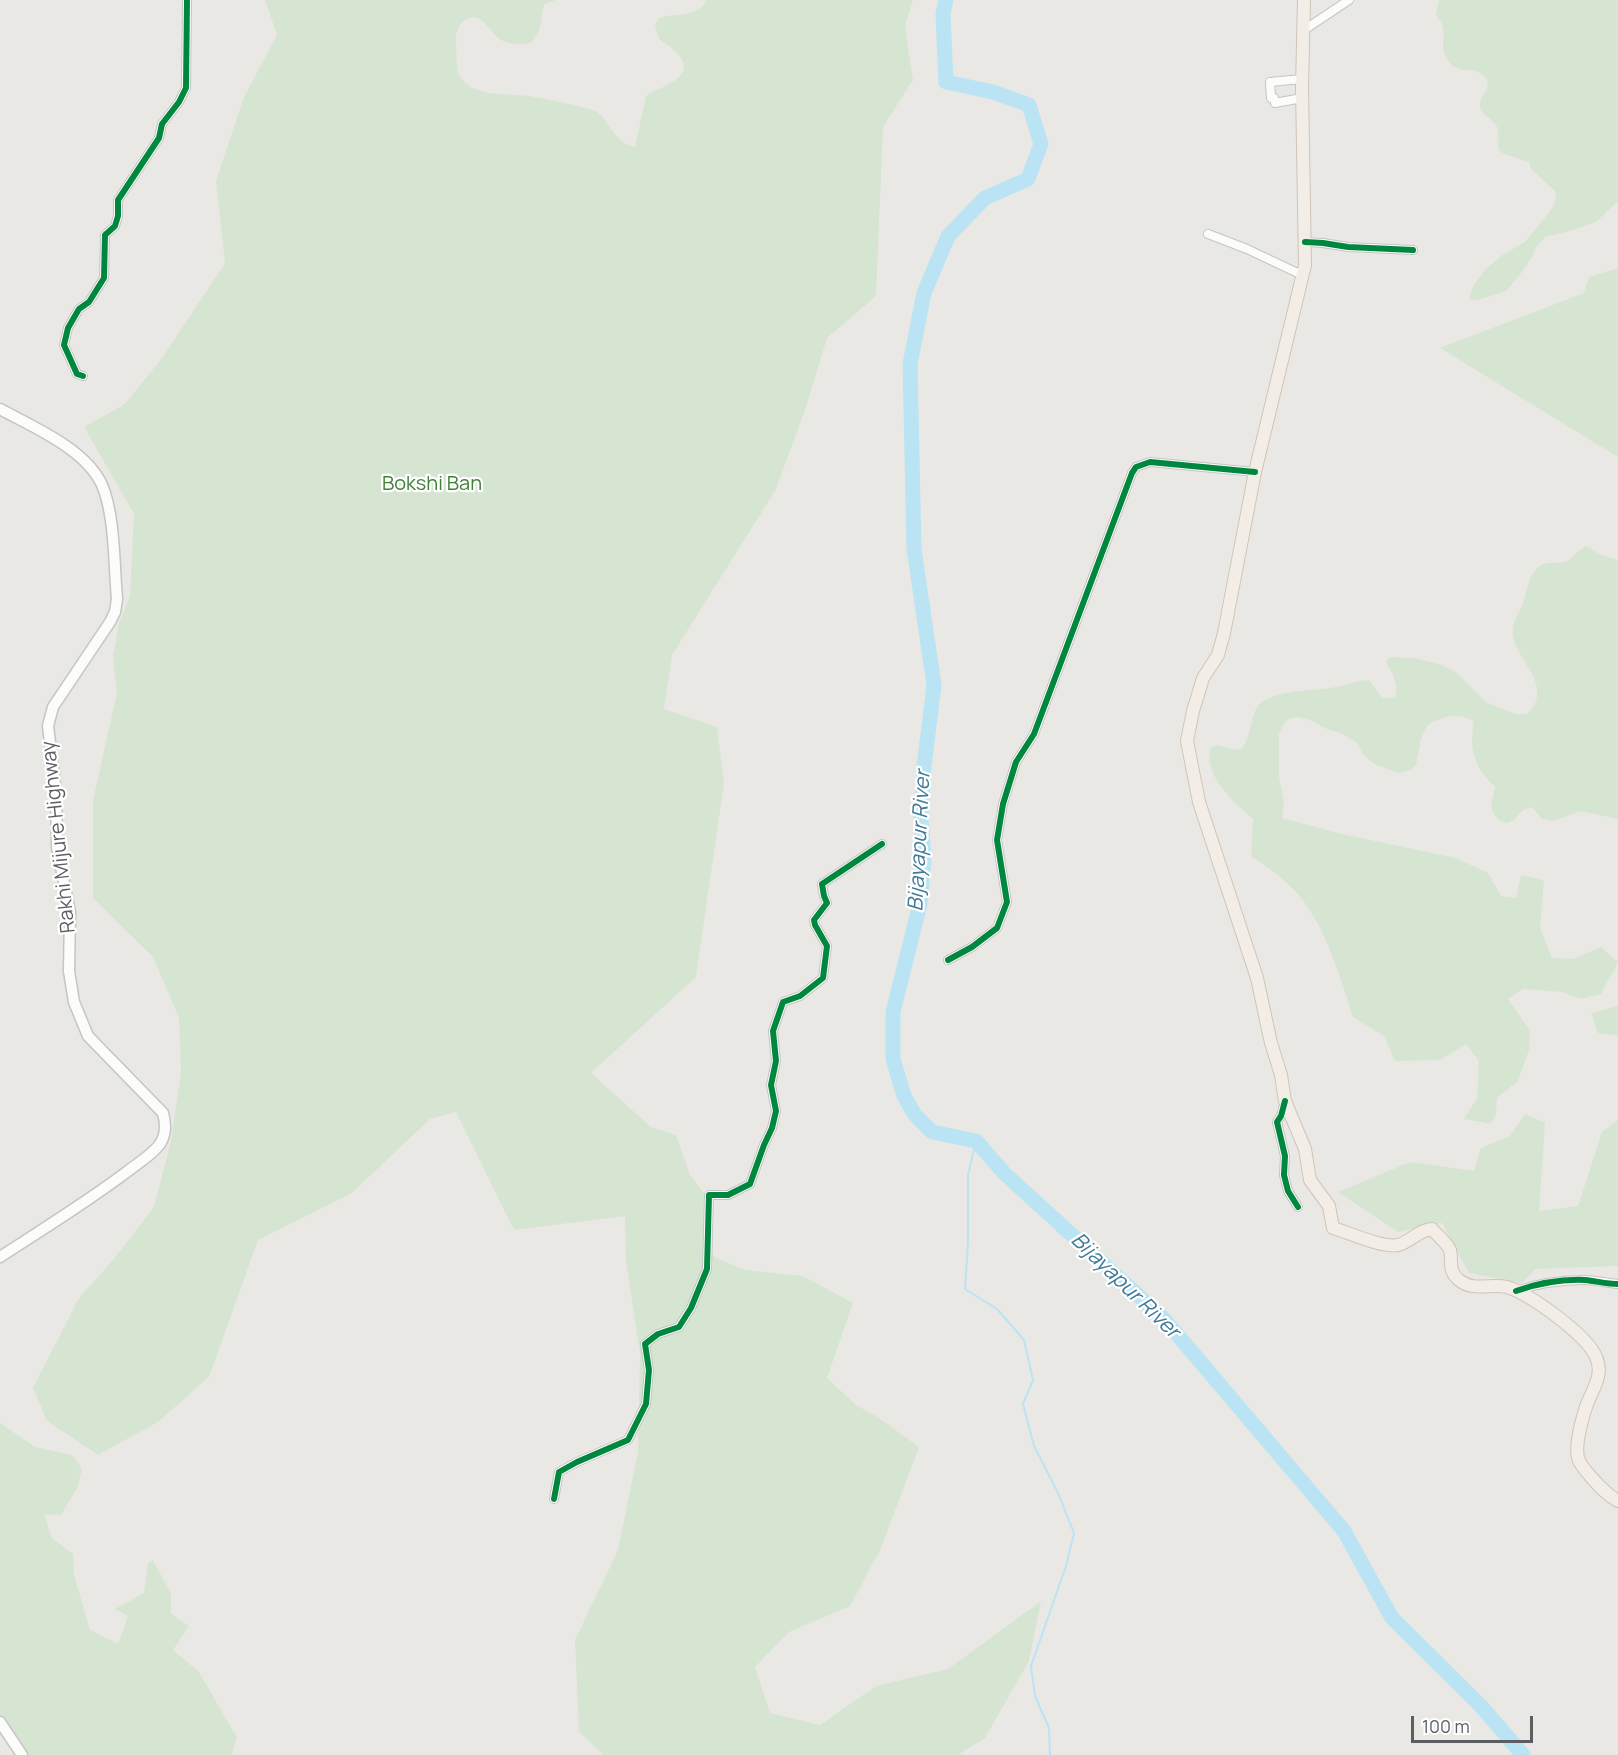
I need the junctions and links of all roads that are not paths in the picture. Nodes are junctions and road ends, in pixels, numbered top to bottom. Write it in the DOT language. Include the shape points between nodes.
graph roads {
  1 [pos="187,0"];
  2 [pos="1304,0"];
  3 [pos="1349,0"];
  4 [pos="1304,30"];
  5 [pos="1302,79"];
  6 [pos="1302,98"];
  7 [pos="1208,234"];
  8 [pos="1305,242"];
  9 [pos="1413,250"];
  10 [pos="1302,275"];
  11 [pos="83,376"];
  12 [pos="0,409"];
  13 [pos="1255,472"];
  14 [pos="882,844"];
  15 [pos="948,960"];
  16 [pos="1286,1101"];
  17 [pos="1298,1207"];
  18 [pos="0,1257"];
  19 [pos="1618,1284"];
  20 [pos="1516,1291"];
  21 [pos="554,1498"];
  22 [pos="1618,1501"];
  23 [pos="0,1722"];
  24 [pos="22,1755"];
  1 -- 11 [label="street" via="186,88 118,200 115,226 105,235 104,278 68,328 64,345 77,374"];
  2 -- 4 [label="main road"];
  3 -- 4 [label="street"];
  4 -- 5 [label="main road"];
  5 -- 6 [label="main road"];
  5 -- 6 [label="street" via="1270,82 1275,103"];
  6 -- 8 [label="main road"];
  7 -- 10 [label="street"];
  8 -- 9 [label="street"];
  8 -- 10 [label="main road"];
  10 -- 13 [label="main road"];
  12 -- 18 [label="main road, Rakhi Mijure Highway" via="83,460 101,483 107,500 115,612 53,707 48,726 56,792 57,847 70,912 69,971 74,1002 88,1036 163,1113 166,1123 160,1144 148,1155"];
  13 -- 15 [label="street" via="1150,462 1136,467 1034,734 1016,762 997,840 1007,902 997,928"];
  13 -- 16 [label="main road" via="1224,633 1218,655 1203,678 1187,741 1199,802 1257,978"];
  14 -- 21 [label="street" via="822,884 827,903 814,925 827,946 823,978 800,996 783,1002 773,1031 776,1061 771,1085 776,1112 772,1128 750,1184 728,1195 709,1195 707,1269 679,1327 658,1334 645,1344 649,1370 646,1404 628,1440 560,1472"];
  16 -- 17 [label="street" via="1277,1122 1285,1156 1284,1175"];
  16 -- 20 [label="main road" via="1305,1149 1310,1180 1329,1206 1334,1228 1397,1245 1421,1230 1432,1229 1450,1250 1450,1264 1460,1281"];
  19 -- 20 [label="street" via="1554,1281"];
  20 -- 22 [label="main road" via="1546,1308 1578,1334 1598,1360 1599,1376 1587,1406 1578,1457 1600,1487"];
  23 -- 24 [label="main road"];
}
